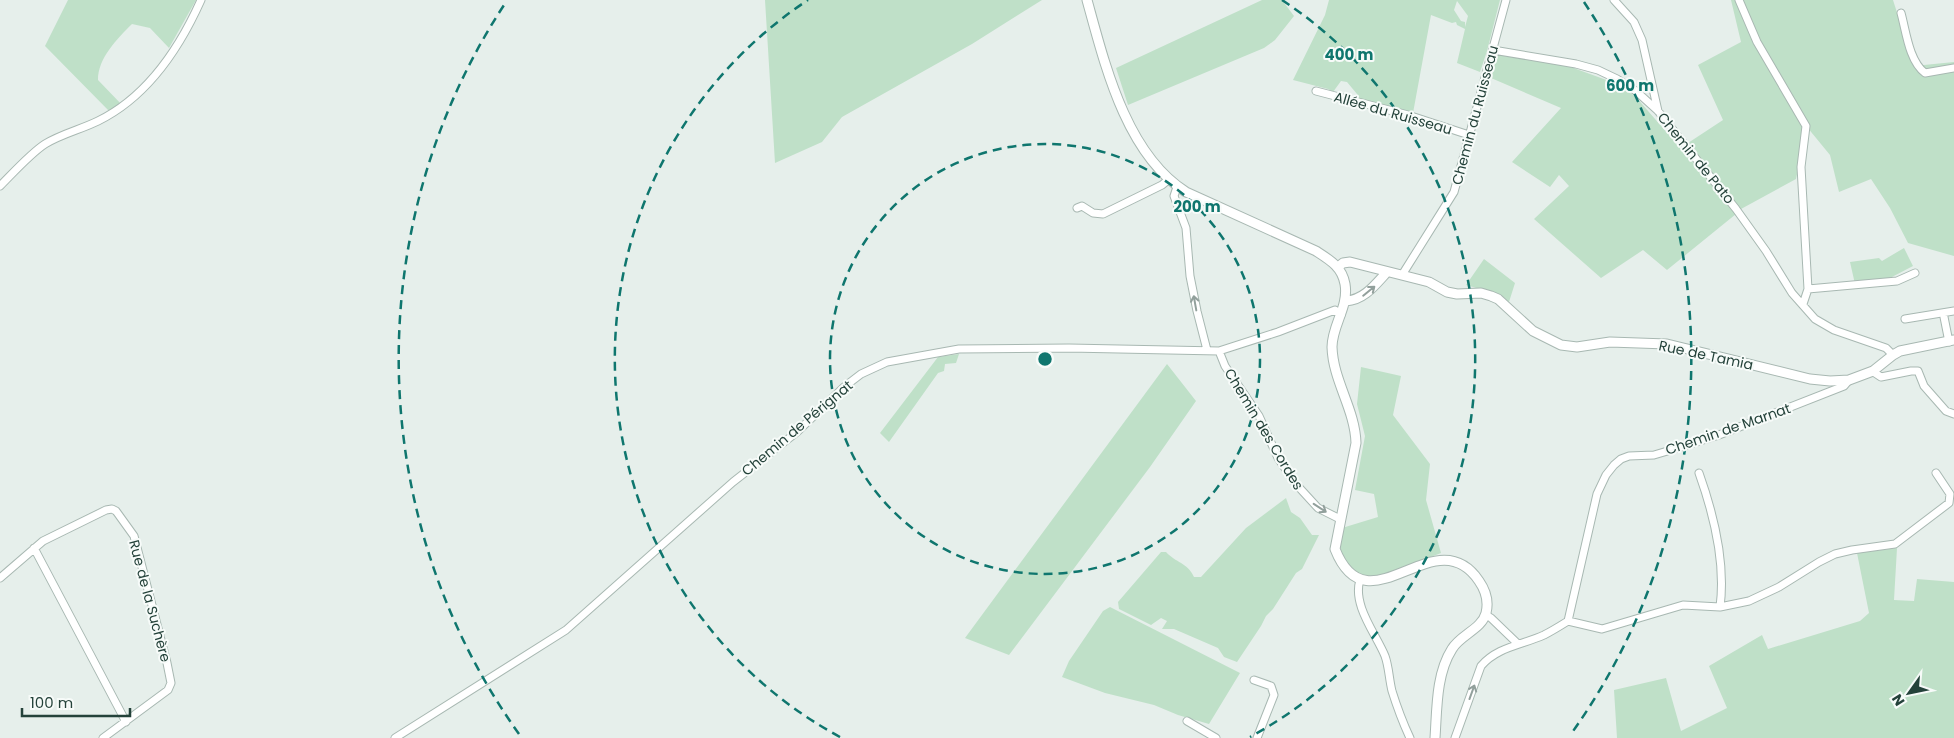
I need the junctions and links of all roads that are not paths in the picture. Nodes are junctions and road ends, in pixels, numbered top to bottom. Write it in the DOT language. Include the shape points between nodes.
graph roads {
  1 [pos="201,0"];
  2 [pos="1087,0"];
  3 [pos="1506,0"];
  4 [pos="1614,0"];
  5 [pos="1739,0"];
  6 [pos="1901,13"];
  7 [pos="1493,50"];
  8 [pos="1954,68"];
  9 [pos="1316,91"];
  10 [pos="1658,111"];
  11 [pos="1469,135"];
  12 [pos="1168,180"];
  13 [pos="0,186"];
  14 [pos="1177,187"];
  15 [pos="1077,208"];
  16 [pos="1338,267"];
  17 [pos="1387,272"];
  18 [pos="1915,273"];
  19 [pos="1402,275"];
  20 [pos="1808,289"];
  21 [pos="1346,301"];
  22 [pos="1803,304"];
  23 [pos="1954,310"];
  24 [pos="1341,315"];
  25 [pos="1944,317"];
  26 [pos="1905,319"];
  27 [pos="1951,341"];
  28 [pos="1207,350"];
  29 [pos="1219,351"];
  30 [pos="1892,354"];
  31 [pos="1875,370"];
  32 [pos="1849,380"];
  33 [pos="1954,414"];
  34 [pos="1699,473"];
  35 [pos="1936,473"];
  36 [pos="1340,519"];
  37 [pos="34,548"];
  38 [pos="0,578"];
  39 [pos="1360,580"];
  40 [pos="1720,607"];
  41 [pos="1486,615"];
  42 [pos="1568,621"];
  43 [pos="1518,644"];
  44 [pos="1254,680"];
  45 [pos="1187,721"];
  46 [pos="126,722"];
  47 [pos="103,738"];
  48 [pos="395,738"];
  49 [pos="1216,738"];
  50 [pos="1256,738"];
  51 [pos="1410,738"];
  52 [pos="1435,738"];
  53 [pos="1455,738"];
  1 -- 13 [label="street" via="173,52 126,104 45,144"];
  2 -- 12 [label="street" via="1121,107"];
  3 -- 7 [label="street, Chemin du Ruisseau"];
  4 -- 10 [label="street" via="1634,22 1642,40"];
  5 -- 20 [label="street" via="1757,42 1806,126 1801,167"];
  6 -- 8 [label="street" via="1920,70 1925,73"];
  7 -- 10 [label="street, Chemin de Pato" via="1598,70 1617,78"];
  7 -- 11 [label="street, Chemin du Ruisseau"];
  9 -- 11 [label="street, Allée du Ruisseau"];
  10 -- 22 [label="street, Chemin de Pato" via="1736,209 1792,293"];
  11 -- 19 [label="street, Chemin du Ruisseau" via="1454,192"];
  12 -- 14 [label="street"];
  12 -- 15 [label="street" via="1103,214 1092,213 1082,206"];
  14 -- 16 [label="street" via="1316,252"];
  28 -- 14 [label="street, one-way" via="1192,284 1186,228 1174,196"];
  16 -- 17 [label="street, Rue de Tamia" via="1350,262"];
  16 -- 21 [label="street" via="1345,284"];
  17 -- 19 [label="street, Rue de Tamia"];
  21 -- 17 [label="street, one-way" via="1354,301 1370,292"];
  18 -- 20 [label="street" via="1897,281"];
  19 -- 32 [label="street, Rue de Tamia" via="1429,282 1447,292 1491,296 1533,331 1561,345 1577,347 1610,342 1667,344 1810,379"];
  20 -- 22 [label="street"];
  21 -- 24 [label="street"];
  22 -- 30 [label="street, Chemin de Pato" via="1822,325 1886,348"];
  23 -- 26 [label="street"];
  24 -- 29 [label="street, Chemin de Pérignat" via="1335,310"];
  24 -- 36 [label="street" via="1332,345 1334,361 1356,427 1356,443"];
  25 -- 27 [label="street"];
  27 -- 30 [label="street"];
  28 -- 29 [label="street, Chemin de Pérignat"];
  28 -- 48 [label="street, Chemin de Pérignat" via="959,349 887,362 861,374 566,630"];
  29 -- 36 [label="street, Chemin des Cordes, one-way" via="1295,483 1318,508"];
  30 -- 31 [label="street"];
  31 -- 32 [label="street, Rue de Tamia"];
  31 -- 33 [label="street" via="1881,377 1918,371 1924,386 1946,412"];
  32 -- 42 [label="street, Chemin de Marnat" via="1844,386 1718,435 1654,454 1629,456 1614,465 1596,494"];
  34 -- 40 [label="street" via="1719,551 1723,586"];
  35 -- 40 [label="street" via="1950,494 1949,503 1896,544 1835,554 1765,595"];
  36 -- 39 [label="street" via="1335,549 1347,570"];
  37 -- 38 [label="street, Rue de la Suchère"];
  37 -- 46 [label="street"];
  37 -- 46 [label="street, Rue de la Suchère" via="112,509 134,536 171,683 168,690"];
  39 -- 41 [label="street" via="1376,580 1425,563 1455,560 1466,567 1486,592"];
  39 -- 51 [label="street" via="1358,596 1386,658 1392,690"];
  40 -- 42 [label="street" via="1683,605 1602,630"];
  41 -- 43 [label="street"];
  41 -- 52 [label="street" via="1452,648 1439,690"];
  42 -- 43 [label="street"];
  53 -- 43 [label="street, one-way" via="1481,666 1498,652"];
  44 -- 50 [label="street" via="1271,686 1274,695"];
  45 -- 49 [label="street"];
  46 -- 47 [label="street"];
}
